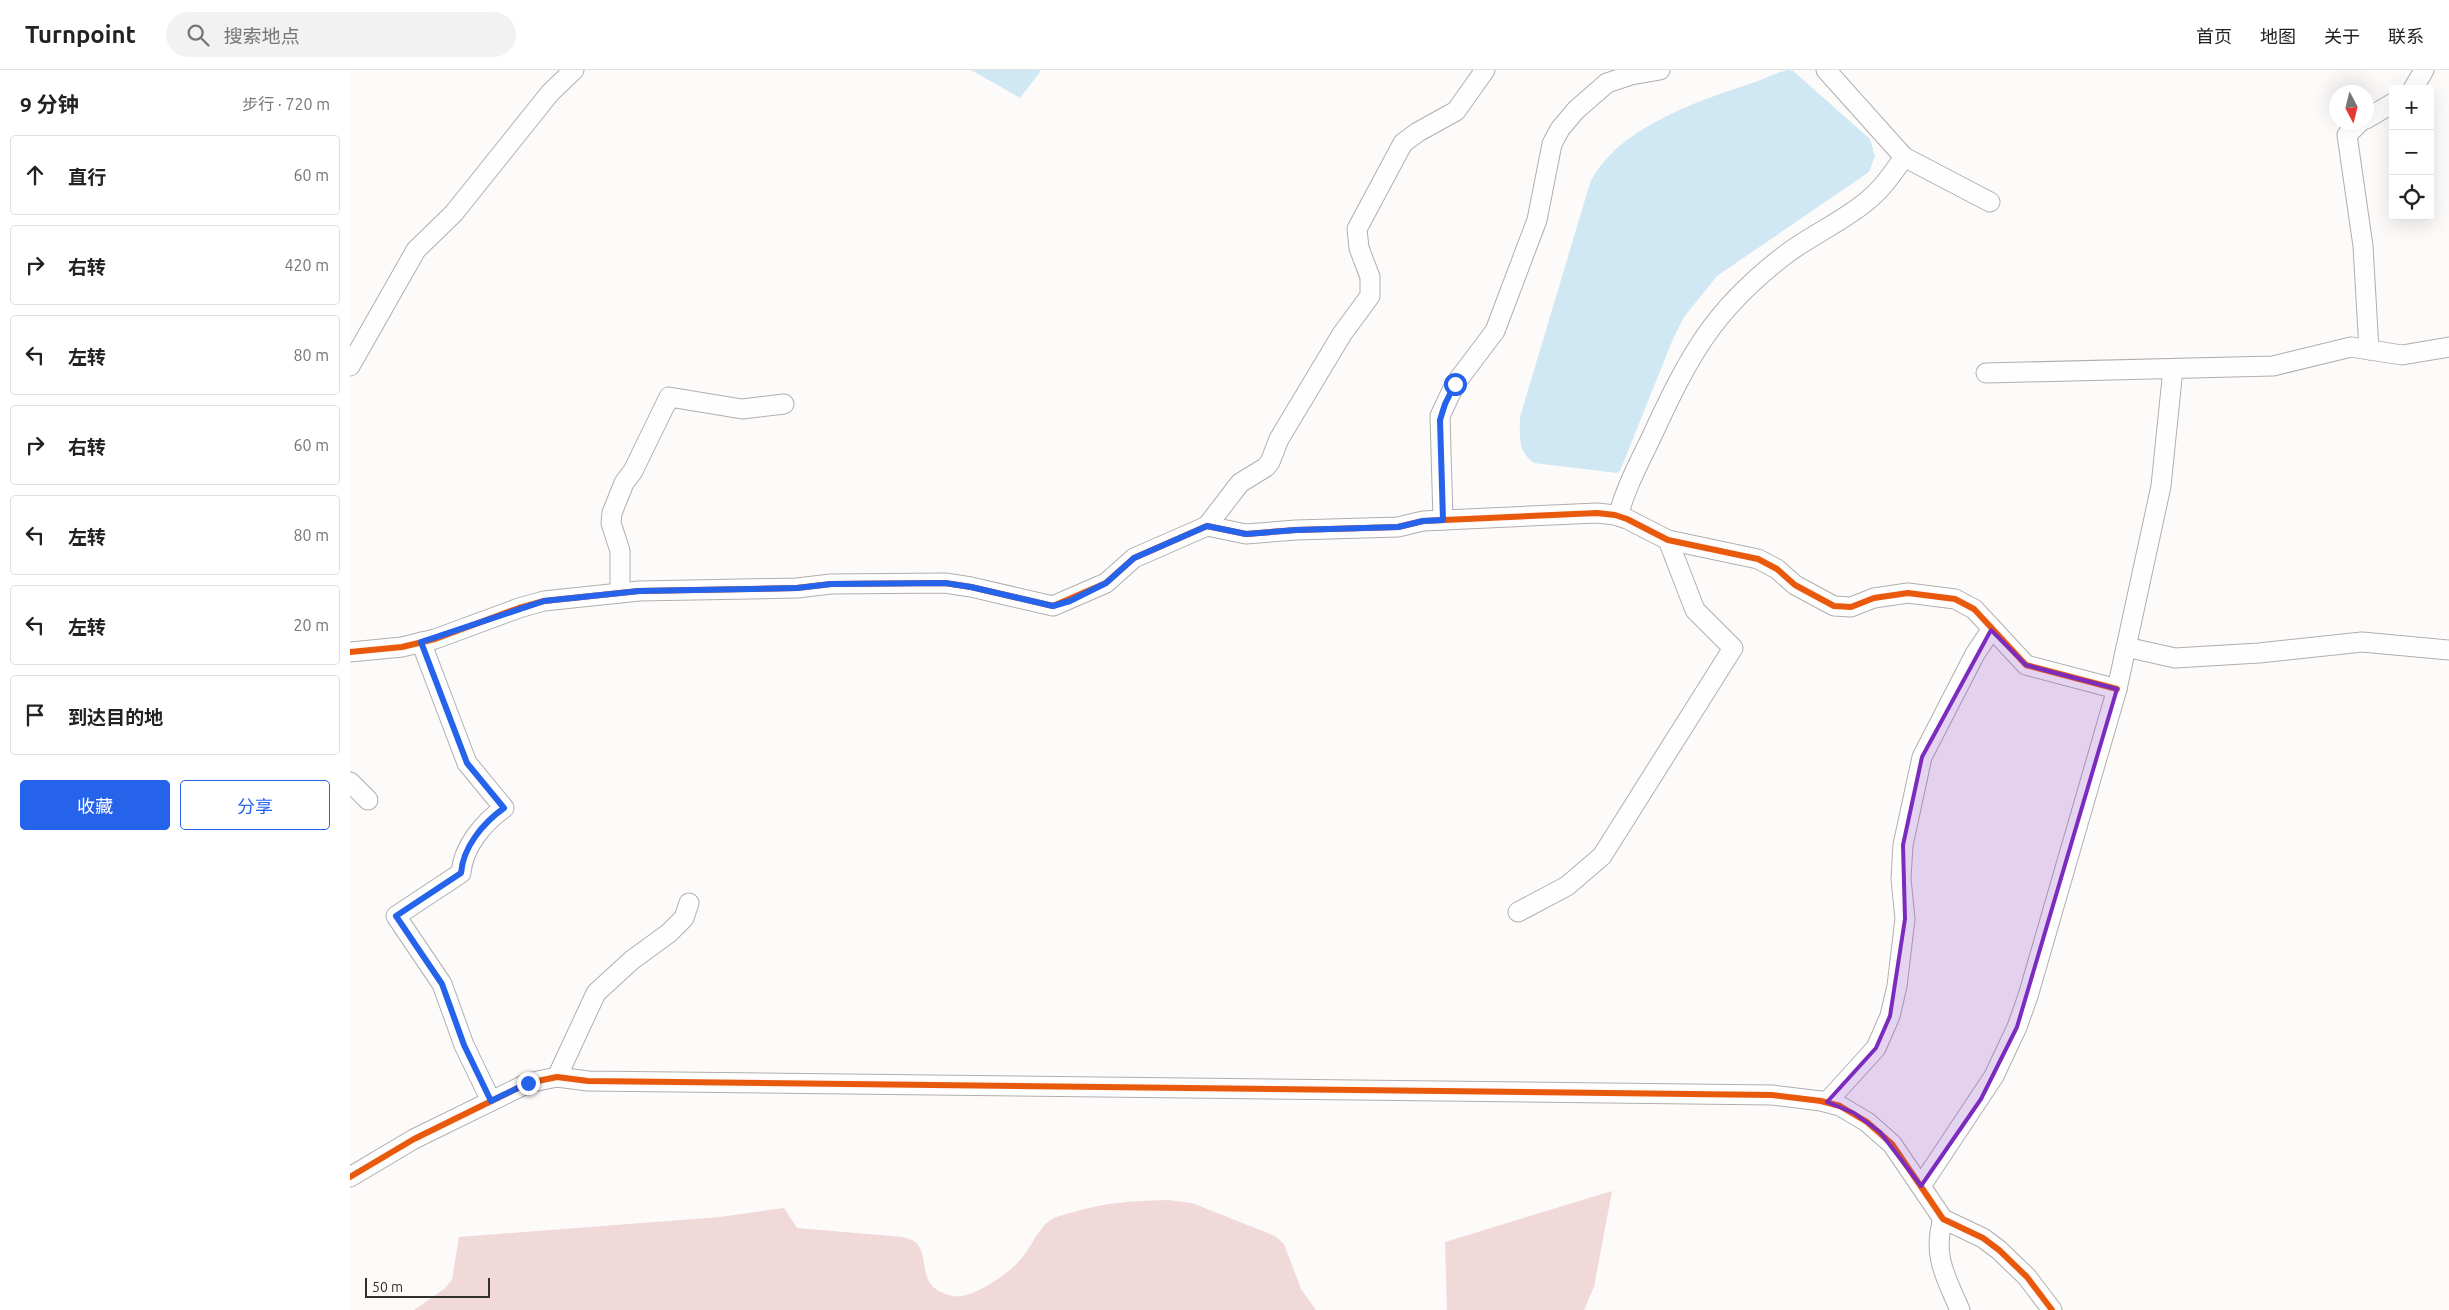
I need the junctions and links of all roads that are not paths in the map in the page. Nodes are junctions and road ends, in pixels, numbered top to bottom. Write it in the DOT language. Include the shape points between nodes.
graph roads {
  1 [pos="574,70"];
  2 [pos="1485,70"];
  3 [pos="1660,70"];
  4 [pos="1826,70"];
  5 [pos="2424,70"];
  6 [pos="2415,85"];
  7 [pos="2389,105"];
  8 [pos="2374,114"];
  9 [pos="2352,130"];
  10 [pos="1904,158"];
  11 [pos="1990,202"];
  12 [pos="2449,347"];
  13 [pos="2369,350"];
  14 [pos="350,366"];
  15 [pos="2173,369"];
  16 [pos="1986,373"];
  17 [pos="784,404"];
  18 [pos="1618,516"];
  19 [pos="1443,520"];
  20 [pos="1207,526"];
  21 [pos="1668,540"];
  22 [pos="620,593"];
  23 [pos="1991,630"];
  24 [pos="421,642"];
  25 [pos="2126,647"];
  26 [pos="2449,650"];
  27 [pos="350,652"];
  28 [pos="2117,689"];
  29 [pos="350,782"];
  30 [pos="368,800"];
  31 [pos="689,903"];
  32 [pos="1518,912"];
  33 [pos="557,1077"];
  34 [pos="491,1101"];
  35 [pos="1827,1102"];
  36 [pos="350,1176"];
  37 [pos="1921,1186"];
  38 [pos="1943,1219"];
  39 [pos="1960,1310"];
  40 [pos="2052,1310"];
  1 -- 14 [label="street" via="550,93 454,213 416,250"];
  2 -- 20 [label="street" via="1456,111 1403,143 1357,229 1359,248 1370,277 1370,296 1337,342 1279,439 1270,462 1240,482"];
  3 -- 19 [label="street" via="1607,83 1576,110 1552,144 1538,220 1495,331 1455,384 1440,416"];
  4 -- 10 [label="street"];
  5 -- 6 [label="street"];
  7 -- 8 [label="street"];
  9 -- 13 [label="street" via="2347,135 2363,246"];
  10 -- 11 [label="street"];
  10 -- 18 [label="street" via="1868,201 1786,254 1724,310 1672,391 1625,491"];
  12 -- 13 [label="street" via="2402,355"];
  13 -- 15 [label="street" via="2351,347 2273,366"];
  15 -- 16 [label="street"];
  15 -- 25 [label="street" via="2161,486"];
  17 -- 22 [label="street" via="742,410 669,397 612,513 611,523 620,551"];
  18 -- 19 [label="street" via="1597,513"];
  18 -- 21 [label="street"];
  19 -- 20 [label="street" via="1398,527 1246,534"];
  20 -- 22 [label="street" via="1134,558 1106,583 1053,606 945,583 831,584 797,588"];
  21 -- 23 [label="street" via="1758,559 1777,569 1795,585 1834,606 1850,607 1887,596 1920,593 1955,599 1968,605"];
  21 -- 32 [label="street" via="1695,610 1733,648 1602,856 1567,886"];
  22 -- 24 [label="street" via="544,601"];
  23 -- 28 [label="street" via="2026,665"];
  23 -- 35 [label="street" via="1975,654 1922,757 1903,845 1901,879 1905,919 1890,1016 1876,1048"];
  24 -- 27 [label="street"];
  24 -- 34 [label="street" via="467,763 504,808 488,819 462,858 461,873 396,916 442,984 464,1045"];
  25 -- 26 [label="street" via="2175,658 2362,642"];
  25 -- 28 [label="street"];
  28 -- 37 [label="street" via="2017,1027 1980,1099"];
  29 -- 30 [label="street"];
  31 -- 33 [label="street" via="684,918 669,933 632,960 596,993"];
  33 -- 34 [label="street" via="528,1083"];
  33 -- 35 [label="street" via="588,1081 1772,1095"];
  34 -- 36 [label="street" via="414,1138"];
  35 -- 37 [label="street" via="1854,1113 1880,1132"];
  37 -- 38 [label="street"];
  38 -- 39 [label="street" via="1938,1238 1940,1258"];
  38 -- 40 [label="street" via="1983,1238 1999,1250 2027,1277"];
}
